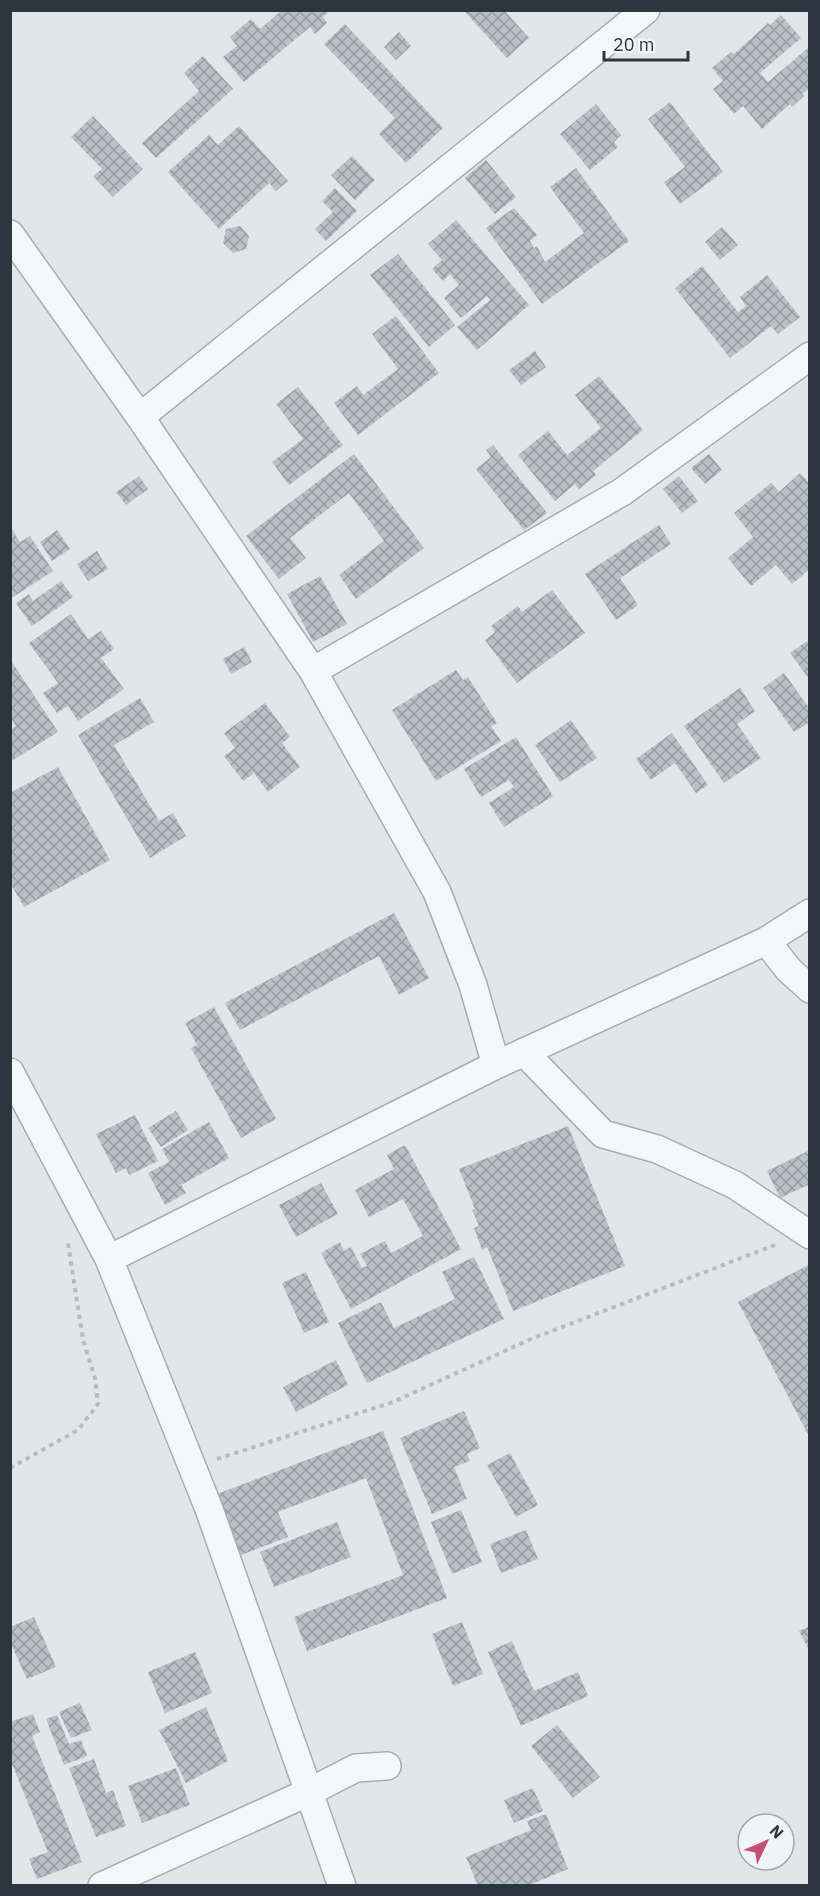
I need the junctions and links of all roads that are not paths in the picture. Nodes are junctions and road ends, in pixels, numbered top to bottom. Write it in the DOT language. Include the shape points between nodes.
graph roads {
  1 [pos="646,10"];
  2 [pos="10,234"];
  3 [pos="810,356"];
  4 [pos="140,417"];
  5 [pos="313,671"];
  6 [pos="810,913"];
  7 [pos="766,941"];
  8 [pos="810,989"];
  9 [pos="524,1052"];
  10 [pos="496,1065"];
  11 [pos="10,1072"];
  12 [pos="808,1234"];
  13 [pos="109,1259"];
  14 [pos="387,1766"];
  15 [pos="309,1792"];
  16 [pos="102,1886"];
  17 [pos="342,1886"];
  1 -- 4 [label="street"];
  2 -- 4 [label="street"];
  3 -- 5 [label="street" via="622,492"];
  4 -- 5 [label="street"];
  5 -- 10 [label="street" via="437,892 473,985"];
  6 -- 7 [label="street"];
  7 -- 8 [label="street"];
  7 -- 9 [label="street"];
  9 -- 10 [label="street"];
  9 -- 12 [label="street" via="603,1134 657,1149 735,1185"];
  10 -- 13 [label="street"];
  11 -- 13 [label="street"];
  13 -- 15 [label="street" via="192,1466"];
  14 -- 15 [label="street" via="356,1768"];
  15 -- 16 [label="street"];
  15 -- 17 [label="street"];
}
